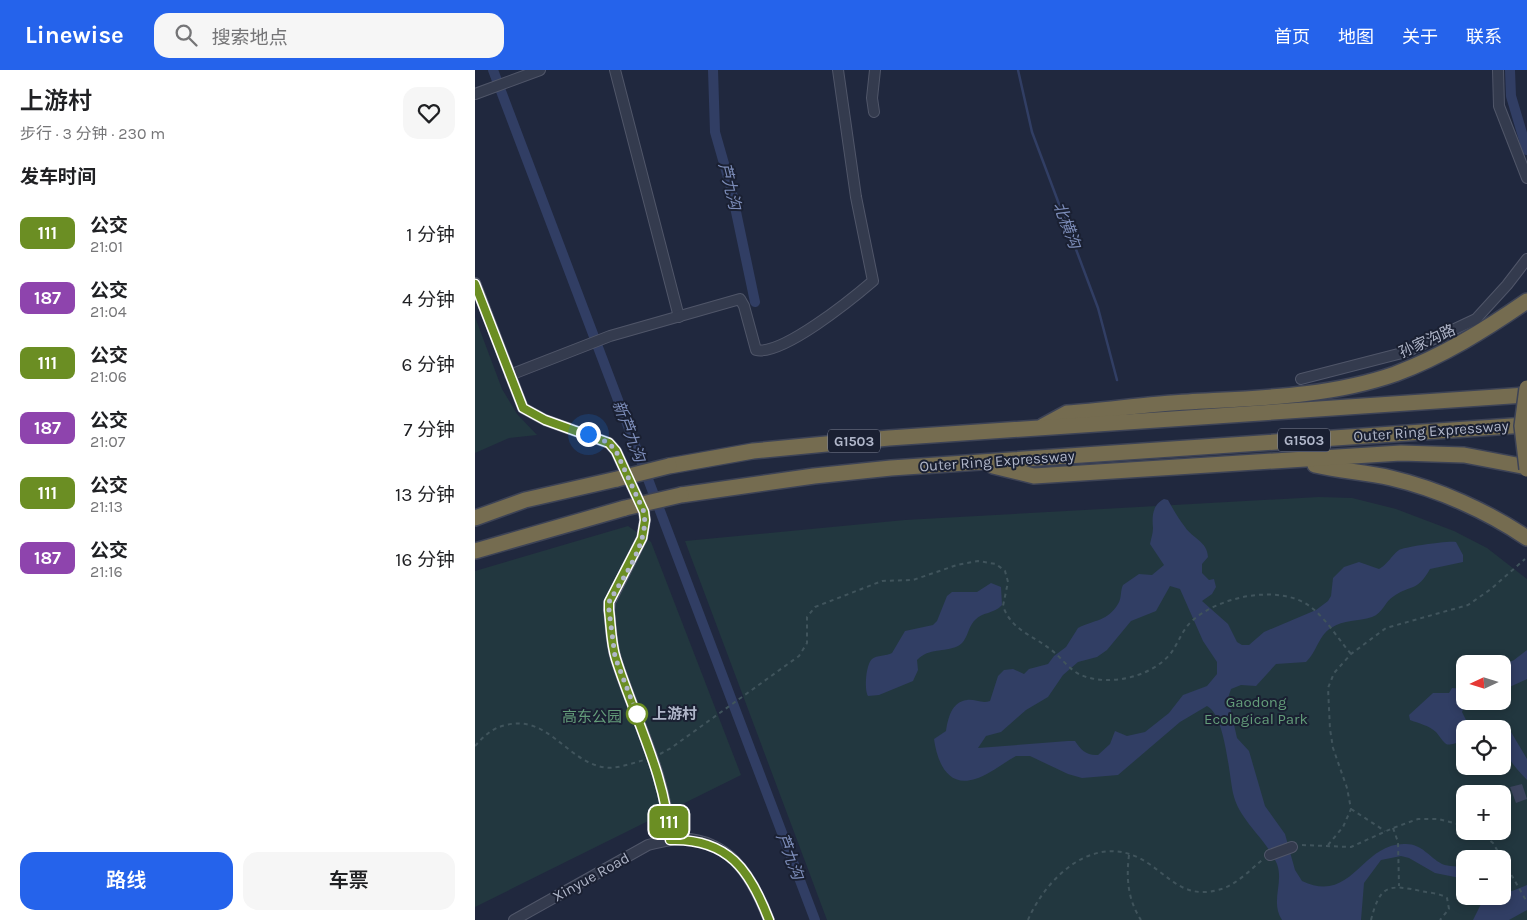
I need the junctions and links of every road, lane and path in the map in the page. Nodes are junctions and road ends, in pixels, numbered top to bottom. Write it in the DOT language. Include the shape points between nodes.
graph roads {
  1 [pos="540,70"];
  2 [pos="615,70"];
  3 [pos="838,70"];
  4 [pos="875,70"];
  5 [pos="1498,70"];
  6 [pos="477,93"];
  7 [pos="874,112"];
  8 [pos="1527,178"];
  9 [pos="1527,259"];
  10 [pos="475,284"];
  11 [pos="1527,301"];
  12 [pos="679,316"];
  13 [pos="510,375"];
  14 [pos="1301,380"];
  15 [pos="1527,388"];
  16 [pos="1527,395"];
  17 [pos="1527,425"];
  18 [pos="1040,428"];
  19 [pos="1305,459"];
  20 [pos="977,463"];
  21 [pos="1527,468"];
  22 [pos="475,518"];
  23 [pos="1527,538"];
  24 [pos="475,551"];
  25 [pos="1525,559"];
  26 [pos="1351,654"];
  27 [pos="475,746"];
  28 [pos="653,758"];
  29 [pos="1351,809"];
  30 [pos="1456,824"];
  31 [pos="1393,828"];
  32 [pos="1385,831"];
  33 [pos="670,840"];
  34 [pos="1489,840"];
  35 [pos="1328,845"];
  36 [pos="1292,847"];
  37 [pos="1129,854"];
  38 [pos="1270,856"];
  39 [pos="1399,886"];
  40 [pos="1527,902"];
  41 [pos="514,920"];
  42 [pos="769,920"];
  43 [pos="1029,920"];
  44 [pos="1141,920"];
  45 [pos="1371,920"];
  46 [pos="1440,920"];
  1 -- 6 [label="street"];
  2 -- 12 [label="street"];
  3 -- 12 [label="street" via="856,197 873,281 784,345 763,351 756,350 745,306 740,299"];
  4 -- 7 [label="street"];
  5 -- 8 [label="street" via="1499,106"];
  9 -- 14 [label="street, 孙家沟路" via="1507,286 1476,318 1406,352"];
  10 -- 13 [label="street"];
  11 -- 18 [label="highway" via="1450,350 1393,374 1326,390 1067,412"];
  12 -- 13 [label="street" via="610,336"];
  13 -- 28 [label="street" via="523,408 545,420 609,443 616,451 644,512 642,538 609,602 609,610 615,657"];
  15 -- 21 [label="highway, bridge" via="1522,426"];
  16 -- 18 [label="highway, Outer Ring Expressway / G1503"];
  17 -- 20 [label="highway, Outer Ring Expressway / G1503"];
  18 -- 22 [label="highway, Outer Ring Expressway / G1503, bridge" via="753,451 669,466 525,500"];
  19 -- 20 [label="highway" via="1034,476"];
  19 -- 21 [label="highway" via="1436,453 1495,460"];
  19 -- 23 [label="highway" via="1317,466 1391,478 1427,489 1462,503"];
  20 -- 24 [label="highway, Outer Ring Expressway / G1503, bridge" via="814,476 681,495"];
  25 -- 26 [label="path" via="1468,605 1385,628"];
  26 -- 28 [label="path" via="1313,608 1304,602 1280,594 1250,595 1223,603 1194,619 1184,629 1172,652 1160,664 1142,674 1093,680 1079,674 1045,644 1014,626 1003,606 1008,582 1005,571 996,564 979,561 913,580 882,581 815,607 807,616 807,643 799,656"];
  26 -- 29 [label="path" via="1334,673 1329,684 1328,701 1333,748"];
  27 -- 28 [label="path" via="497,727 519,722 552,736 584,761 599,767 616,768"];
  28 -- 33 [label="street" via="669,818"];
  29 -- 32 [label="path"];
  29 -- 35 [label="path" via="1343,827"];
  30 -- 31 [label="path" via="1429,818 1408,821"];
  31 -- 32 [label="path"];
  31 -- 39 [label="path" via="1398,842"];
  32 -- 35 [label="path" via="1351,847"];
  33 -- 41 [label="street, Xinyue Road" via="648,845"];
  33 -- 42 [label="street, Xinyue Road" via="690,839 730,856 750,878"];
  34 -- 40 [label="path"];
  35 -- 36 [label="path"];
  36 -- 38 [label="street"];
  37 -- 38 [label="path" via="1149,863 1177,886 1211,891 1234,882"];
  37 -- 43 [label="path" via="1099,853 1073,863 1043,890"];
  37 -- 44 [label="path" via="1128,889"];
  39 -- 45 [label="path" via="1390,887 1379,898"];
  39 -- 46 [label="path" via="1447,898 1449,909"];
}
